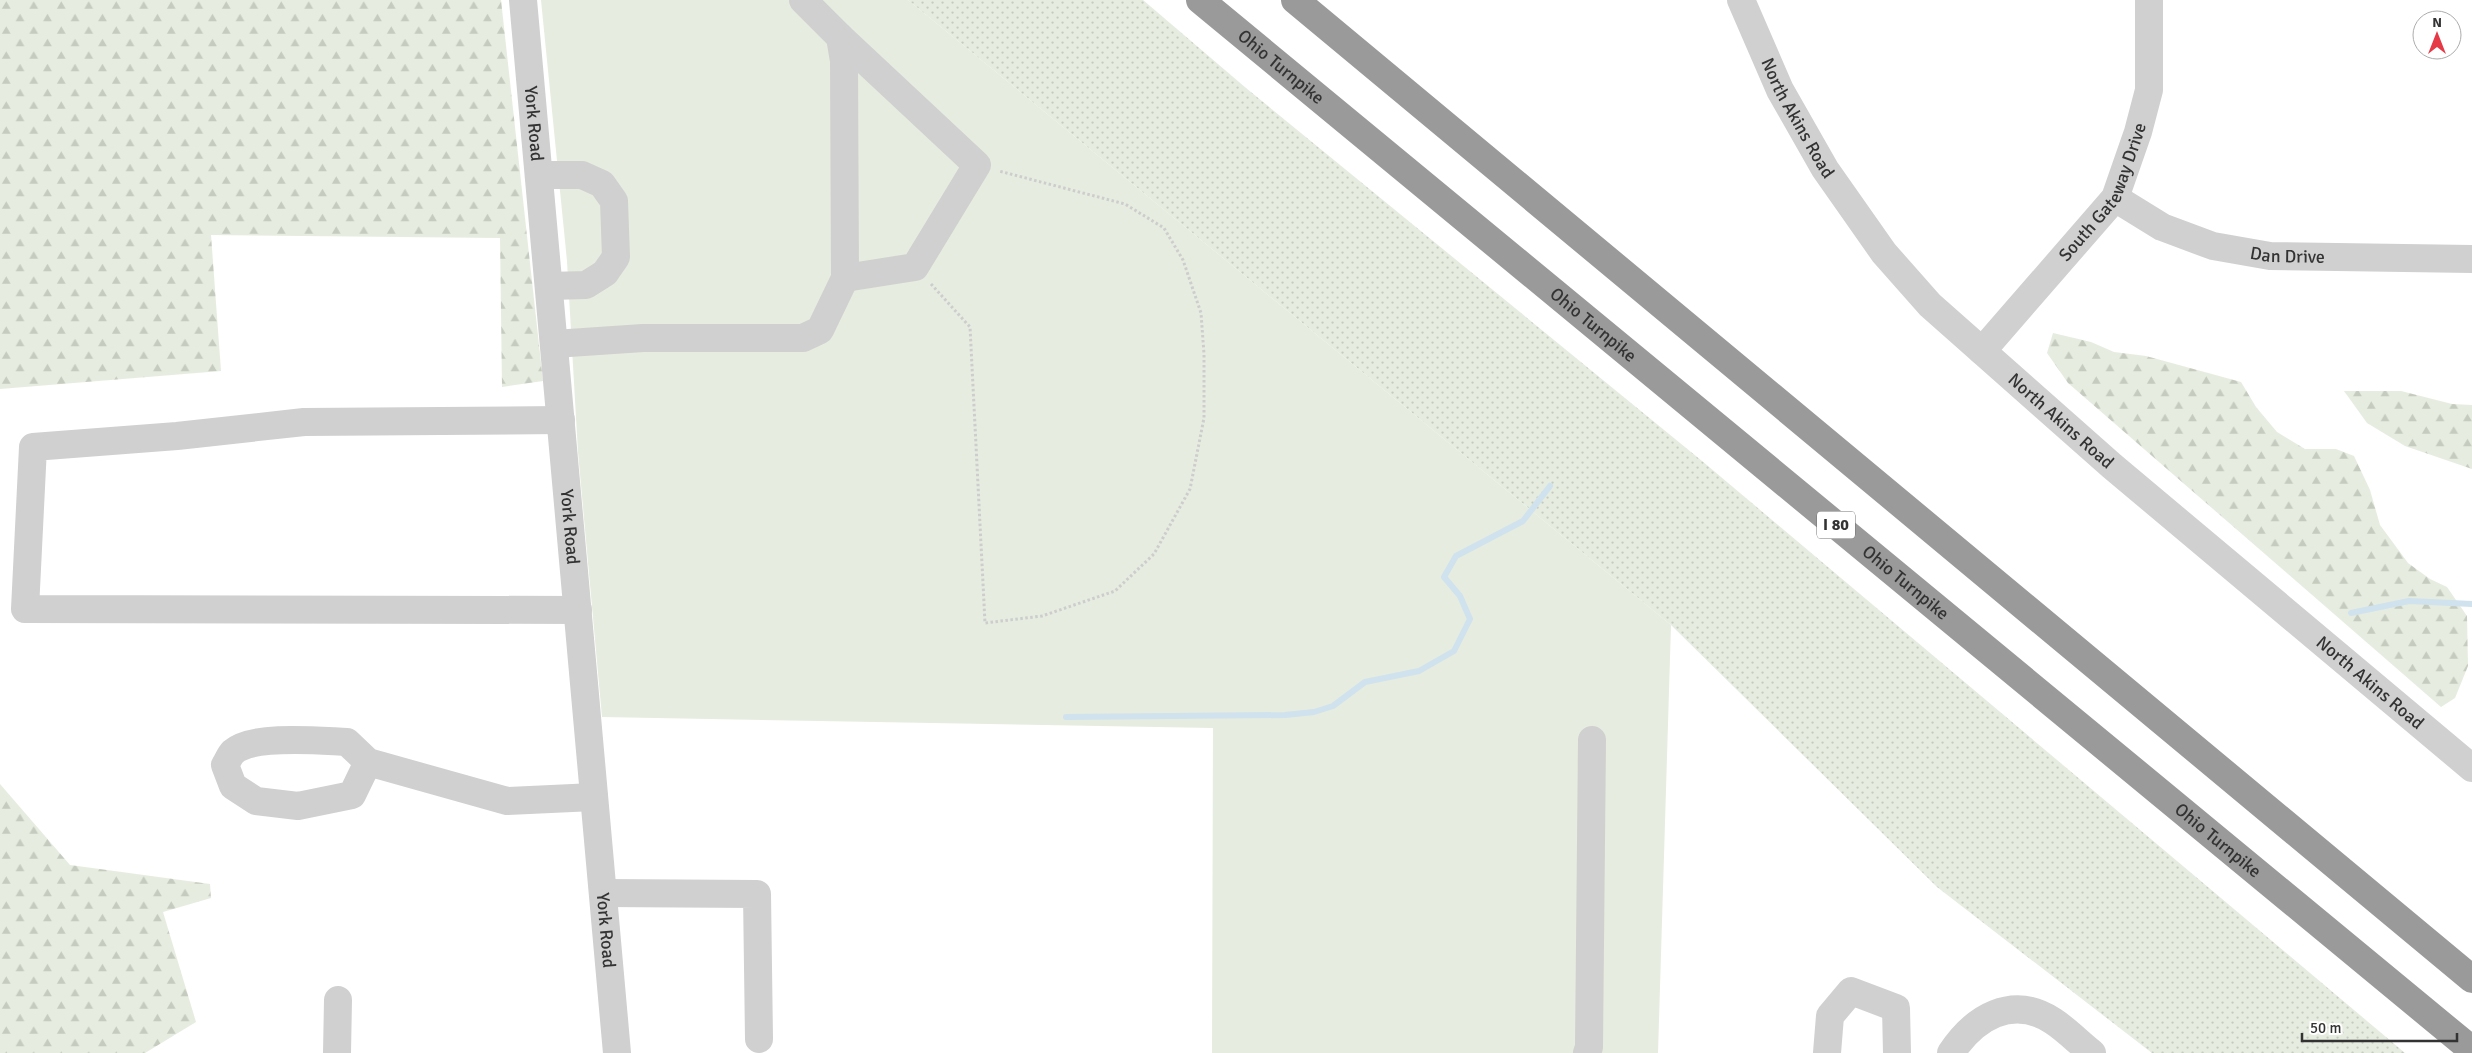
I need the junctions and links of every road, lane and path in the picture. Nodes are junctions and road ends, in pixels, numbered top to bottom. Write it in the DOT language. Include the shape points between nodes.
graph roads {
  1 [pos="523,0"];
  2 [pos="803,0"];
  3 [pos="1200,0"];
  4 [pos="1295,0"];
  5 [pos="1740,0"];
  6 [pos="2149,0"];
  7 [pos="840,37"];
  8 [pos="977,165"];
  9 [pos="539,175"];
  10 [pos="2115,198"];
  11 [pos="2472,259"];
  12 [pos="915,267"];
  13 [pos="845,278"];
  14 [pos="549,286"];
  15 [pos="554,344"];
  16 [pos="1982,351"];
  17 [pos="561,420"];
  18 [pos="578,610"];
  19 [pos="1592,740"];
  20 [pos="368,762"];
  21 [pos="2472,768"];
  22 [pos="594,797"];
  23 [pos="603,893"];
  24 [pos="2472,979"];
  25 [pos="338,1000"];
  26 [pos="759,1039"];
  27 [pos="2472,1050"];
  28 [pos="337,1053"];
  29 [pos="617,1053"];
  30 [pos="1586,1053"];
  31 [pos="1827,1053"];
  32 [pos="1896,1053"];
  33 [pos="1951,1053"];
  34 [pos="2092,1053"];
  1 -- 9 [label="street, York Road"];
  2 -- 7 [label="street"];
  3 -- 27 [label="highway, Ohio Turnpike / I 80"];
  4 -- 24 [label="highway"];
  5 -- 16 [label="street, North Akins Road" via="1780,90 1825,170 1884,253 1930,305"];
  6 -- 10 [label="street, South Gateway Drive" via="2149,90"];
  7 -- 8 [label="street"];
  7 -- 13 [label="street" via="844,62"];
  8 -- 12 [label="street"];
  8 -- 12 [label="path" via="1126,204 1164,228 1183,260 1201,313 1204,418 1190,489 1154,554 1115,591 1042,616 985,623 970,327"];
  9 -- 14 [label="street, York Road"];
  9 -- 14 [label="street" via="582,175 602,184 614,200 616,257 605,273 586,285"];
  10 -- 11 [label="street, Dan Drive" via="2162,228 2213,246 2270,256"];
  10 -- 16 [label="street, South Gateway Drive"];
  12 -- 13 [label="street"];
  13 -- 15 [label="street" via="820,330 803,338 643,338"];
  14 -- 15 [label="street, York Road"];
  15 -- 17 [label="street, York Road"];
  16 -- 21 [label="street, North Akins Road" via="2112,466"];
  17 -- 18 [label="street, York Road"];
  17 -- 18 [label="street" via="304,422 33,447 25,609"];
  18 -- 22 [label="street, York Road"];
  19 -- 30 [label="street" via="1589,1047"];
  20 -- 22 [label="street" via="506,801"];
  22 -- 23 [label="street, York Road"];
  23 -- 26 [label="street" via="757,894"];
  23 -- 29 [label="street, York Road"];
  25 -- 28 [label="street"];
  31 -- 32 [label="street" via="1830,1016 1851,991 1896,1008"];
  33 -- 34 [label="street" via="1979,1021 1998,1012 2026,1010 2052,1020"];
}
